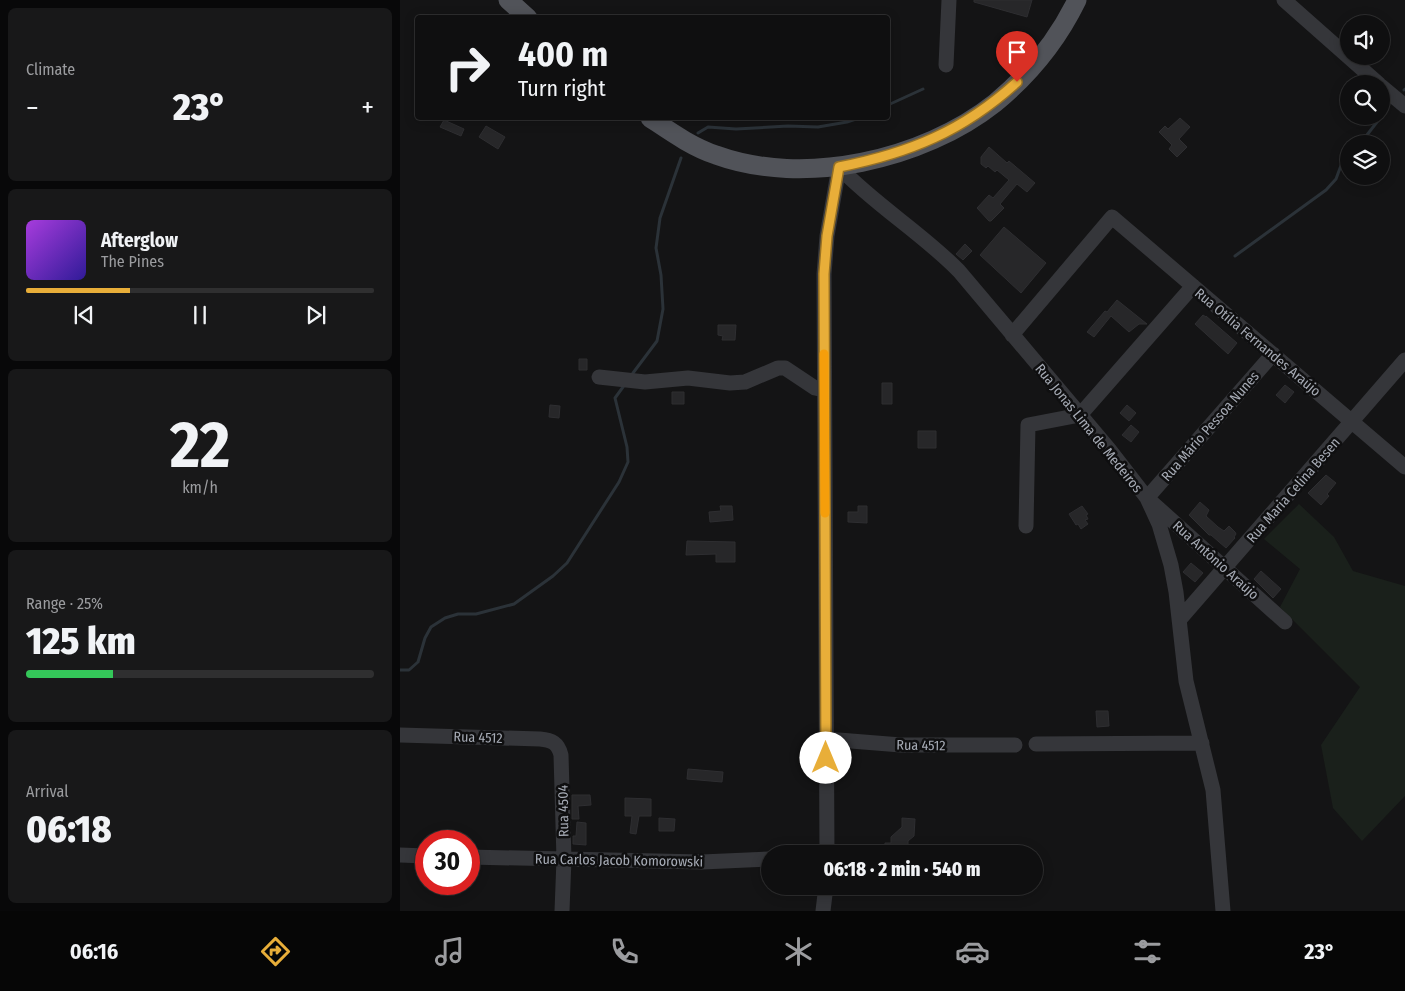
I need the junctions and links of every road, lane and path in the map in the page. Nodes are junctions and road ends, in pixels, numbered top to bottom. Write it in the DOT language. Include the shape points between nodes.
graph roads {
  1 [pos="508,0"];
  2 [pos="949,0"];
  3 [pos="1078,0"];
  4 [pos="1284,0"];
  5 [pos="525,15"];
  6 [pos="946,65"];
  7 [pos="1369,75"];
  8 [pos="1390,93"];
  9 [pos="1405,106"];
  10 [pos="653,120"];
  11 [pos="839,167"];
  12 [pos="1192,286"];
  13 [pos="1012,335"];
  14 [pos="1273,354"];
  15 [pos="1405,360"];
  16 [pos="599,377"];
  17 [pos="824,390"];
  18 [pos="1080,415"];
  19 [pos="1352,422"];
  20 [pos="1405,467"];
  21 [pos="1147,498"];
  22 [pos="1026,526"];
  23 [pos="1225,568"];
  24 [pos="1180,619"];
  25 [pos="1285,622"];
  26 [pos="400,735"];
  27 [pos="826,739"];
  28 [pos="556,743"];
  29 [pos="1202,743"];
  30 [pos="1036,744"];
  31 [pos="1015,745"];
  32 [pos="827,845"];
  33 [pos="400,855"];
  34 [pos="415,856"];
  35 [pos="480,857"];
  36 [pos="564,859"];
  37 [pos="761,859"];
  38 [pos="825,895"];
  39 [pos="562,911"];
  40 [pos="823,911"];
  41 [pos="1223,911"];
  1 -- 5 [label="main road"];
  2 -- 6 [label="street"];
  3 -- 11 [label="main road" via="1037,60 994,103 927,143"];
  4 -- 7 [label="street"];
  8 -- 9 [label="street"];
  10 -- 11 [label="main road" via="693,145 740,162 803,169"];
  11 -- 13 [label="street, Rua Jonas Lima de Medeiros" via="861,190 941,252"];
  11 -- 17 [label="street" via="824,274"];
  12 -- 13 [label="street, Rua Otília Fernandes Araújo" via="1112,217"];
  12 -- 14 [label="street, Rua Otília Fernandes Araújo"];
  12 -- 18 [label="street"];
  13 -- 18 [label="street, Rua Jonas Lima de Medeiros"];
  14 -- 19 [label="street, Rua Otília Fernandes Araújo"];
  14 -- 21 [label="street, Rua Mário Pessoa Nunes"];
  15 -- 19 [label="street, Rua Maria Celina Besen"];
  16 -- 17 [label="street" via="645,382 688,378 730,383 745,382 785,368 815,388"];
  17 -- 27 [label="street"];
  18 -- 21 [label="street, Rua Jonas Lima de Medeiros"];
  18 -- 22 [label="street" via="1028,425"];
  19 -- 20 [label="street, Rua Otília Fernandes Araújo"];
  19 -- 23 [label="street, Rua Maria Celina Besen"];
  21 -- 23 [label="street, Rua Antônio Araújo"];
  21 -- 24 [label="street, Rua Jonas Lima de Medeiros" via="1165,541"];
  23 -- 24 [label="street, Rua Maria Celina Besen"];
  23 -- 25 [label="street, Rua Antônio Araújo"];
  24 -- 29 [label="street, Rua Jonas Lima de Medeiros" via="1186,681"];
  26 -- 28 [label="street, Rua 4512" via="540,739"];
  27 -- 31 [label="street, Rua 4512" via="901,745"];
  27 -- 32 [label="street"];
  28 -- 36 [label="street, Rua 4504" via="561,755"];
  29 -- 30 [label="street"];
  29 -- 41 [label="street, Rua Jonas Lima de Medeiros" via="1214,798"];
  33 -- 34 [label="street"];
  35 -- 36 [label="street, Rua Carlos Jacob Komorowski"];
  36 -- 37 [label="street, Rua Carlos Jacob Komorowski" via="702,862"];
  36 -- 39 [label="street, Rua 4504"];
  38 -- 40 [label="street"];
}
